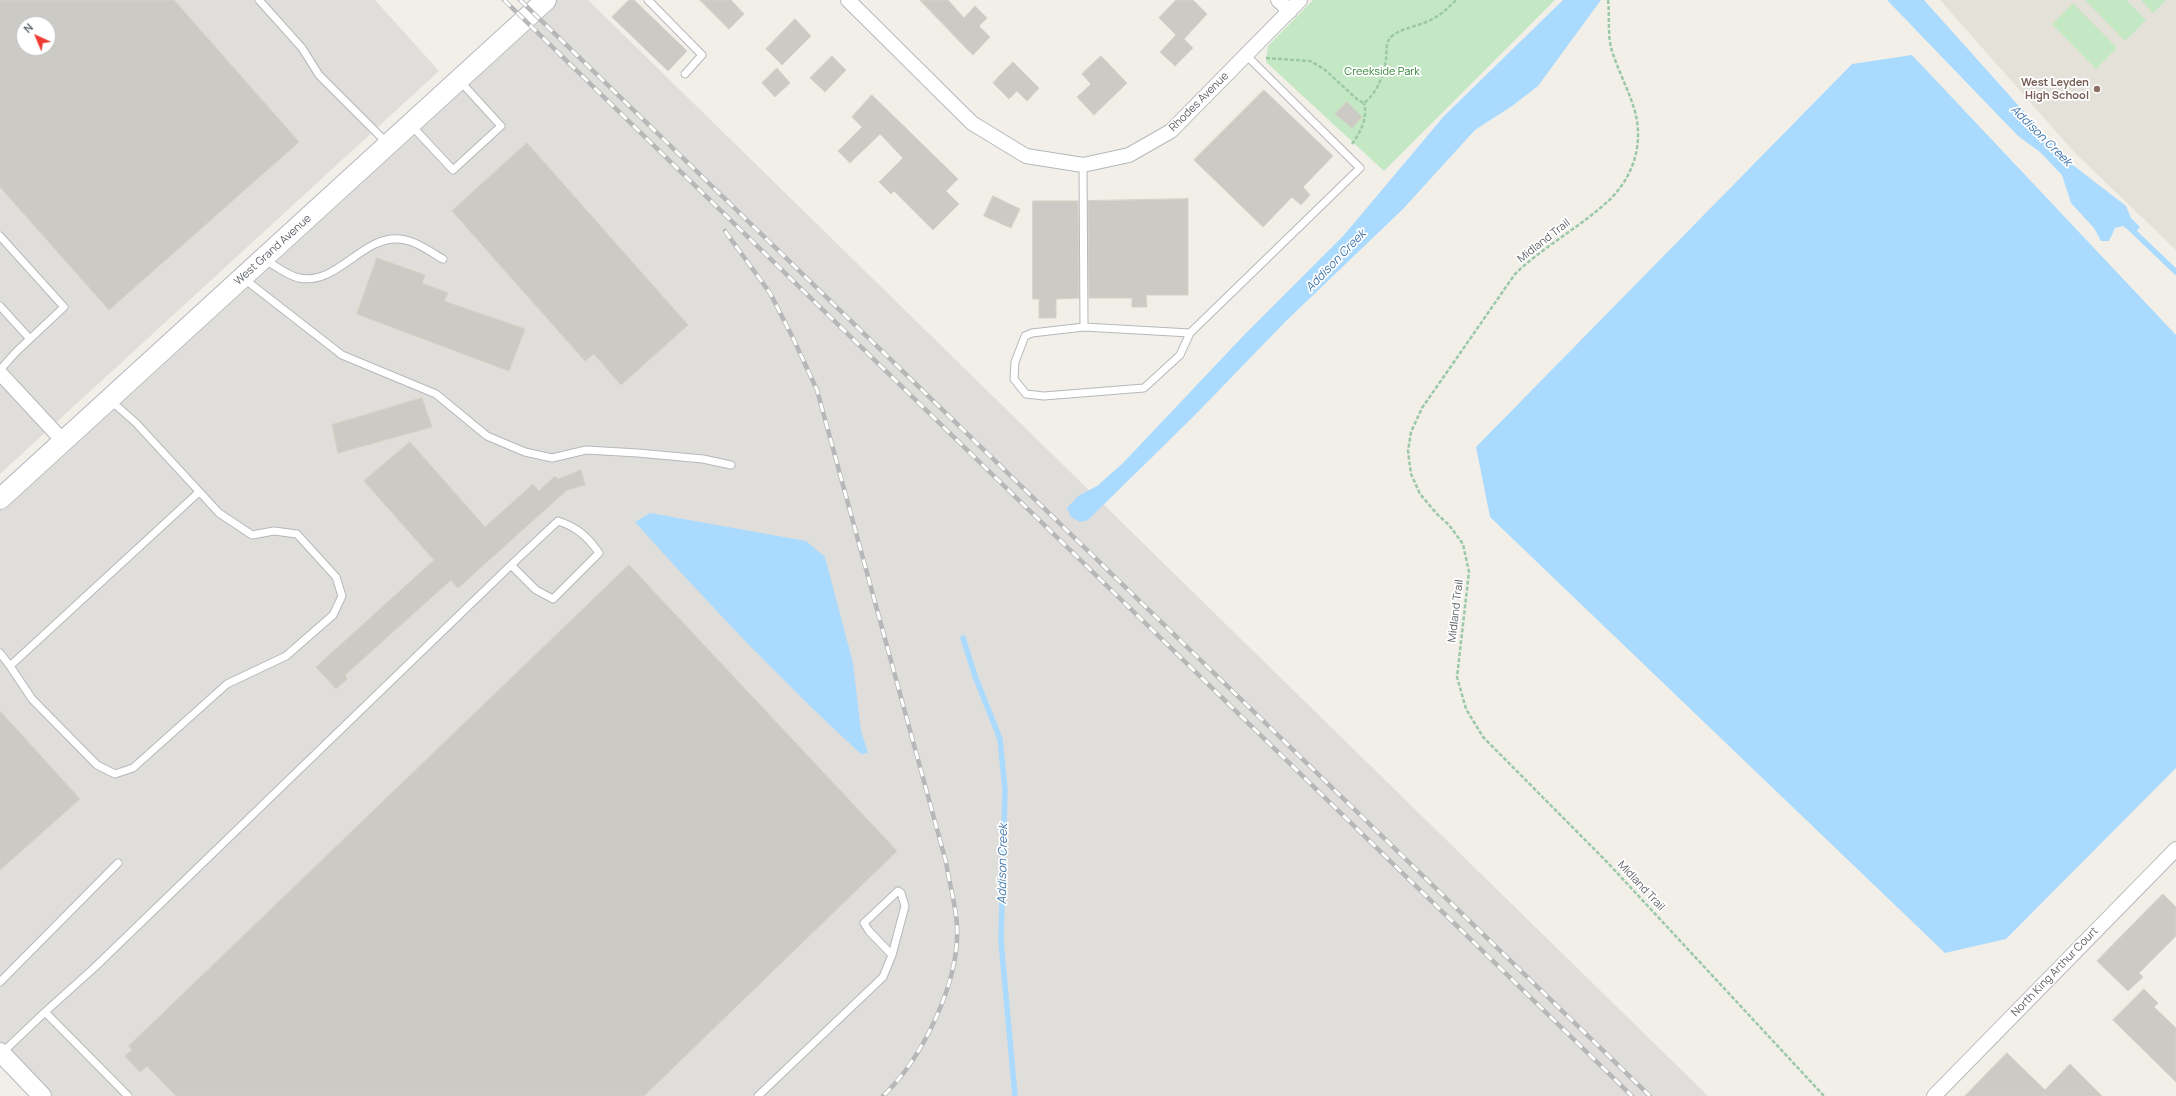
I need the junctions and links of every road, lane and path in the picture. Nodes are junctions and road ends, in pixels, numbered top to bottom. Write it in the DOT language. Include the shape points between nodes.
graph roads {
  1 [pos="259,0"];
  2 [pos="546,0"];
  3 [pos="648,0"];
  4 [pos="848,0"];
  5 [pos="1278,0"];
  6 [pos="1300,0"];
  7 [pos="1456,0"];
  8 [pos="1608,0"];
  9 [pos="1290,11"];
  10 [pos="1246,55"];
  11 [pos="1257,67"];
  12 [pos="685,74"];
  13 [pos="459,80"];
  14 [pos="1364,102"];
  15 [pos="410,124"];
  16 [pos="388,145"];
  17 [pos="1346,154"];
  18 [pos="1083,165"];
  19 [pos="0,236"];
  20 [pos="264,259"];
  21 [pos="443,259"];
  22 [pos="243,278"];
  23 [pos="0,306"];
  24 [pos="1084,327"];
  25 [pos="1190,334"];
  26 [pos="30,339"];
  27 [pos="0,370"];
  28 [pos="0,373"];
  29 [pos="110,400"];
  30 [pos="64,442"];
  31 [pos="731,465"];
  32 [pos="199,492"];
  33 [pos="0,499"];
  34 [pos="511,565"];
  35 [pos="0,653"];
  36 [pos="10,666"];
  37 [pos="2176,849"];
  38 [pos="118,863"];
  39 [pos="892,954"];
  40 [pos="0,982"];
  41 [pos="45,1012"];
  42 [pos="1,1053"];
  43 [pos="42,1096"];
  44 [pos="128,1096"];
  45 [pos="758,1096"];
  46 [pos="1824,1096"];
  47 [pos="1934,1096"];
  1 -- 16 [label="lane" via="302,48 319,75"];
  2 -- 13 [label="main road, West Grand Avenue"];
  3 -- 12 [label="lane" via="702,55"];
  4 -- 18 [label="street, Rhodes Avenue" via="972,123 1026,156"];
  5 -- 9 [label="street"];
  6 -- 9 [label="street, Rhodes Avenue"];
  7 -- 14 [label="path" via="1442,14 1404,29 1392,37 1387,44 1382,77 1371,97"];
  8 -- 46 [label="path, Midland Trail" via="1612,51 1636,116 1639,132 1636,157 1626,182 1606,204 1533,256 1515,274 1422,408 1411,432 1408,451 1411,474 1420,494 1463,544 1469,572 1457,677 1466,709 1483,737 1618,873"];
  9 -- 10 [label="street, Rhodes Avenue"];
  10 -- 11 [label="lane"];
  10 -- 18 [label="street, Rhodes Avenue" via="1172,131 1129,155"];
  11 -- 14 [label="path" via="1266,58 1310,61 1328,73 1358,100"];
  11 -- 17 [label="lane"];
  13 -- 15 [label="main road, West Grand Avenue"];
  13 -- 15 [label="lane" via="501,126 491,136 453,170"];
  14 -- 17 [label="path" via="1364,122"];
  15 -- 16 [label="main road, West Grand Avenue"];
  16 -- 20 [label="main road, West Grand Avenue"];
  17 -- 25 [label="lane" via="1360,168"];
  18 -- 24 [label="lane"];
  19 -- 26 [label="lane" via="64,307"];
  20 -- 21 [label="lane" via="298,278 313,277 331,272 379,241 398,239 418,244"];
  20 -- 22 [label="main road, West Grand Avenue"];
  22 -- 29 [label="main road, West Grand Avenue"];
  22 -- 31 [label="lane" via="342,355 436,394 487,436 525,452 552,458 586,450 638,453 703,459"];
  23 -- 26 [label="lane"];
  24 -- 25 [label="lane"];
  24 -- 25 [label="lane" via="1032,332 1025,336 1015,362 1014,379 1026,394 1044,396 1144,388 1180,356"];
  26 -- 27 [label="lane"];
  28 -- 30 [label="street"];
  29 -- 30 [label="main road, West Grand Avenue"];
  29 -- 32 [label="lane" via="136,423"];
  30 -- 33 [label="main road, West Grand Avenue"];
  32 -- 36 [label="lane"];
  32 -- 36 [label="lane" via="219,513 252,535 274,531 297,534 336,577 342,596 333,615 286,656 227,684 132,768 114,774 97,765 38,704"];
  34 -- 34 [label="lane" via="558,521 574,526 591,541 599,553 553,599 536,590"];
  34 -- 41 [label="lane" via="94,968"];
  35 -- 36 [label="lane"];
  37 -- 47 [label="street, North King Arthur Court"];
  38 -- 40 [label="lane"];
  39 -- 39 [label="lane" via="905,906 898,891 864,923"];
  39 -- 45 [label="lane" via="883,977"];
  41 -- 42 [label="lane"];
  41 -- 44 [label="lane"];
  42 -- 43 [label="street"];
}
